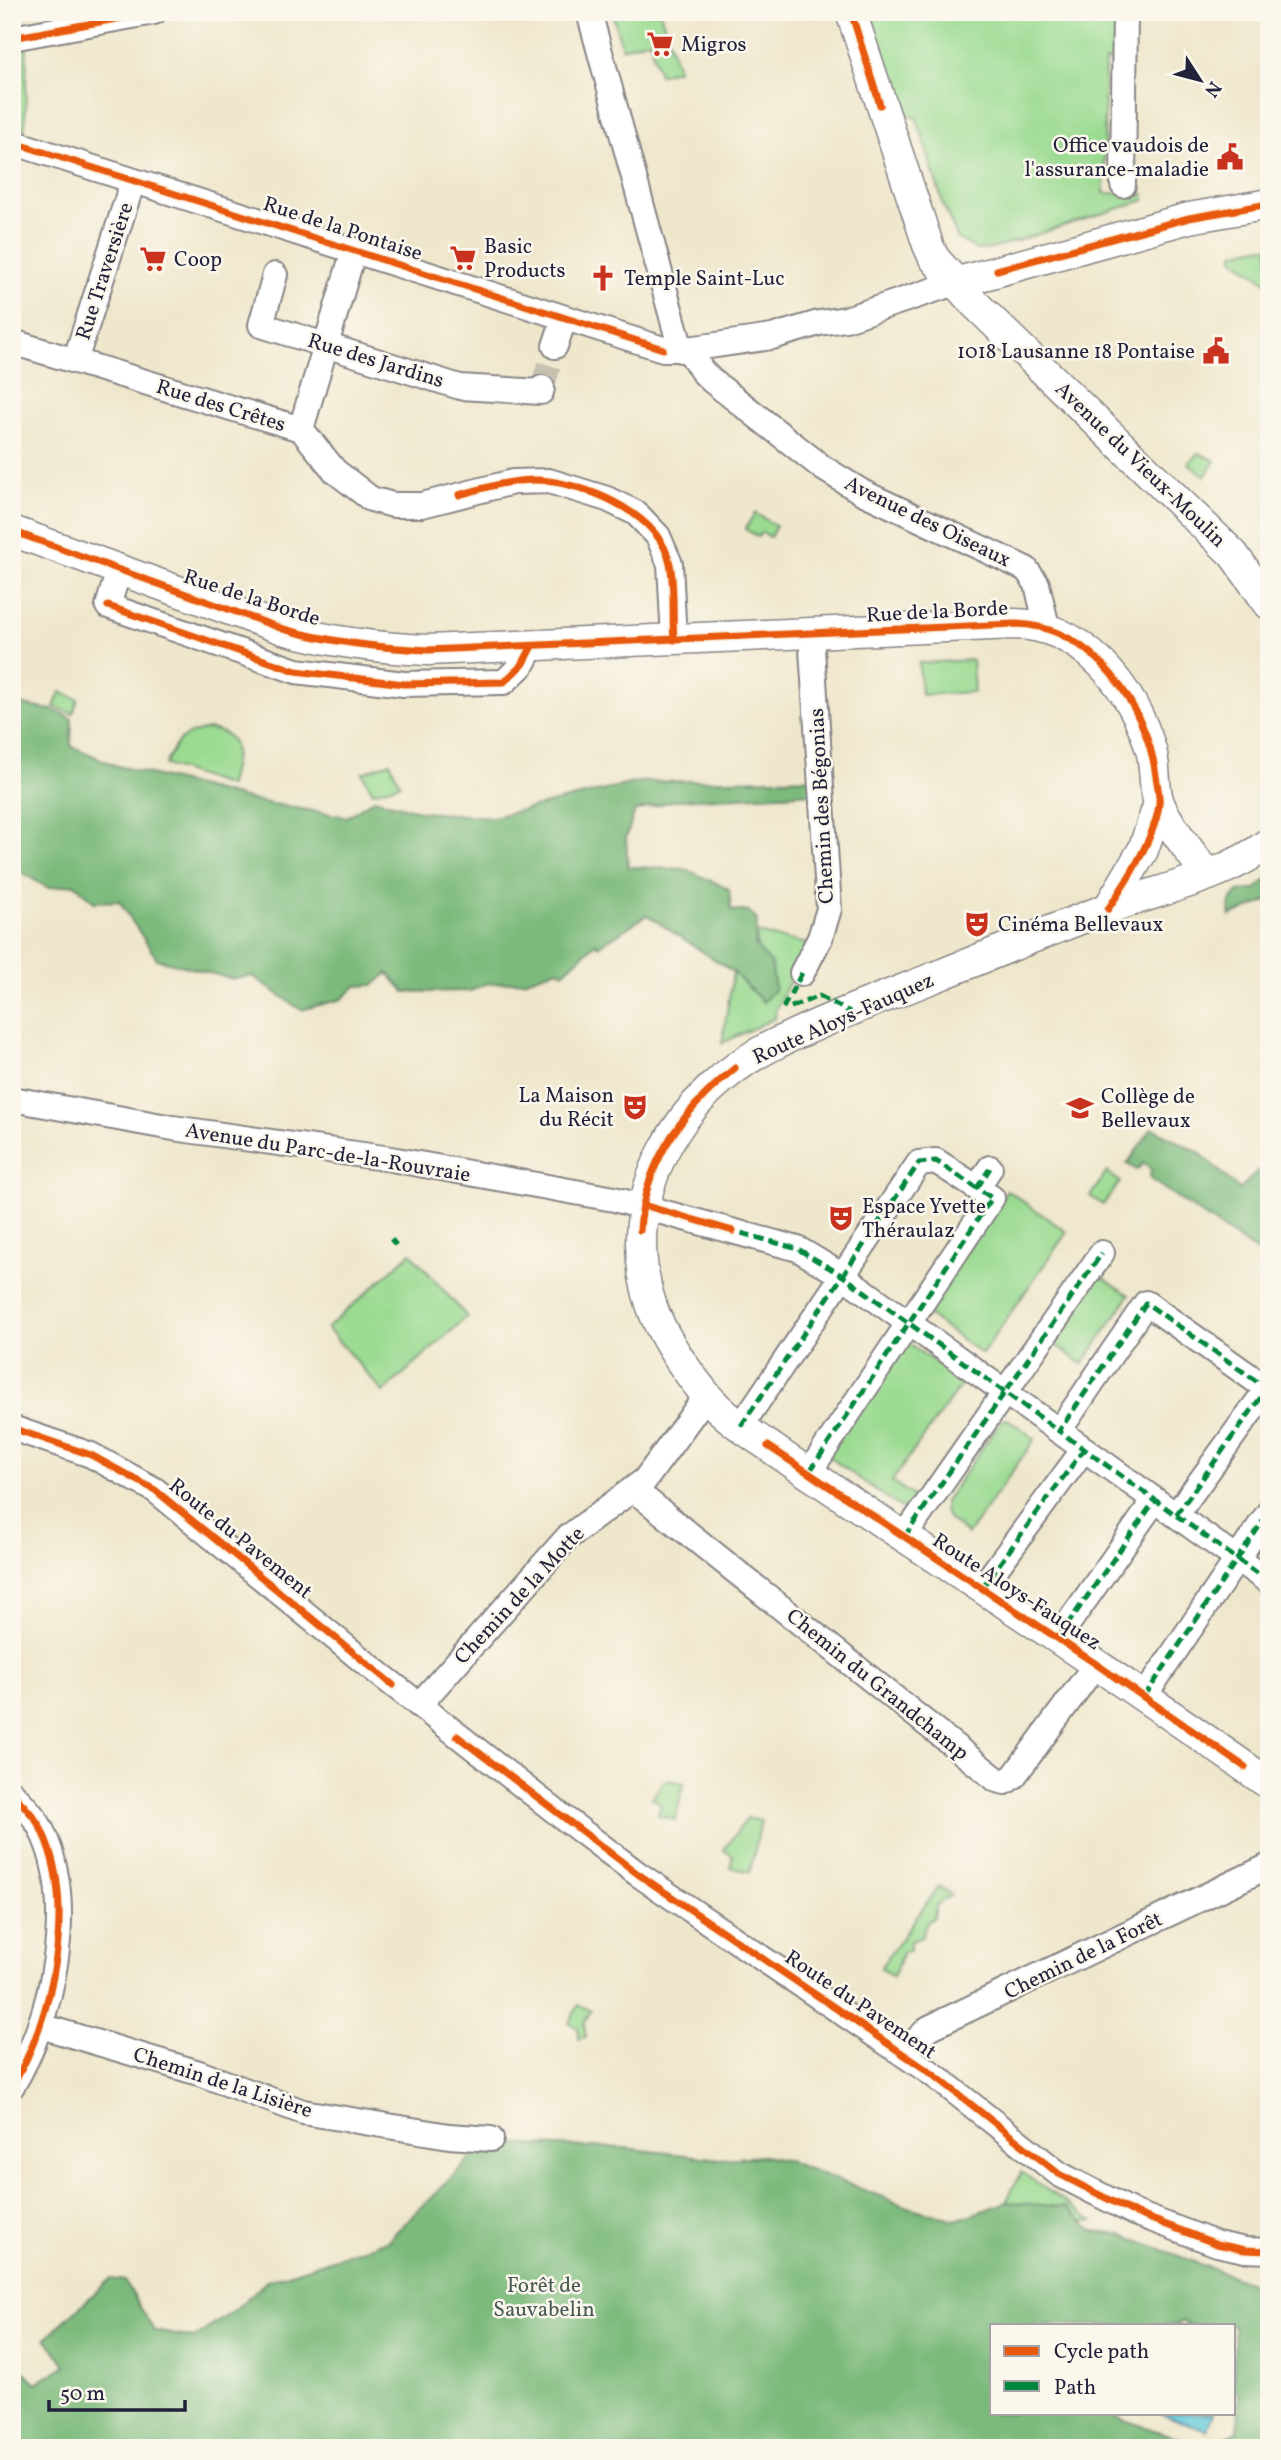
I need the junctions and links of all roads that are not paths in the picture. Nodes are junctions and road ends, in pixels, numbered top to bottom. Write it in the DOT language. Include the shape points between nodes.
graph roads {
  1 [pos="154,12"];
  2 [pos="589,12"];
  3 [pos="850,12"];
  4 [pos="1125,12"];
  5 [pos="12,38"];
  6 [pos="12,142"];
  7 [pos="133,181"];
  8 [pos="1123,186"];
  9 [pos="1269,204"];
  10 [pos="354,250"];
  11 [pos="1018,264"];
  12 [pos="275,275"];
  13 [pos="955,283"];
  14 [pos="564,319"];
  15 [pos="1005,331"];
  16 [pos="12,342"];
  17 [pos="325,344"];
  18 [pos="555,346"];
  19 [pos="685,349"];
  20 [pos="75,361"];
  21 [pos="542,388"];
  22 [pos="301,429"];
  23 [pos="12,531"];
  24 [pos="1269,604"];
  25 [pos="1047,627"];
  26 [pos="811,634"];
  27 [pos="674,640"];
  28 [pos="1160,803"];
  29 [pos="1269,843"];
  30 [pos="1207,875"];
  31 [pos="1108,909"];
  32 [pos="802,973"];
  33 [pos="12,1099"];
  34 [pos="643,1205"];
  35 [pos="1102,1253"];
  36 [pos="843,1276"];
  37 [pos="909,1323"];
  38 [pos="1268,1390"];
  39 [pos="1006,1392"];
  40 [pos="706,1396"];
  41 [pos="741,1426"];
  42 [pos="12,1428"];
  43 [pos="1059,1431"];
  44 [pos="1084,1449"];
  45 [pos="808,1474"];
  46 [pos="634,1490"];
  47 [pos="1154,1500"];
  48 [pos="1269,1512"];
  49 [pos="1176,1515"];
  50 [pos="904,1536"];
  51 [pos="1237,1559"];
  52 [pos="1269,1582"];
  53 [pos="981,1589"];
  54 [pos="1058,1638"];
  55 [pos="1096,1664"];
  56 [pos="1144,1697"];
  57 [pos="419,1705"];
  58 [pos="1269,1784"];
  59 [pos="12,1793"];
  60 [pos="1269,1866"];
  61 [pos="41,2026"];
  62 [pos="903,2053"];
  63 [pos="12,2086"];
  64 [pos="491,2139"];
  65 [pos="1269,2251"];
  1 -- 5 [label="street"];
  2 -- 19 [label="street"];
  3 -- 13 [label="main road, Avenue du Vieux-Moulin" via="926,238 934,258"];
  4 -- 8 [label="street"];
  6 -- 7 [label="street, Rue de la Pontaise"];
  7 -- 10 [label="street, Rue de la Pontaise"];
  7 -- 20 [label="street, Rue Traversière"];
  9 -- 11 [label="main road" via="1224,210"];
  10 -- 14 [label="street, Rue de la Pontaise"];
  10 -- 17 [label="street"];
  11 -- 13 [label="main road"];
  11 -- 15 [label="main road" via="999,295"];
  12 -- 17 [label="street, Rue des Jardins" via="261,325"];
  13 -- 15 [label="main road, Avenue du Vieux-Moulin"];
  13 -- 19 [label="street, Rue de la Pontaise" via="772,338"];
  14 -- 18 [label="street"];
  14 -- 19 [label="street, Rue de la Pontaise" via="644,345"];
  15 -- 24 [label="main road, Avenue du Vieux-Moulin" via="1233,554"];
  16 -- 20 [label="street, Rue des Crêtes"];
  17 -- 21 [label="street, Rue des Jardins" via="460,387 541,392"];
  17 -- 22 [label="street"];
  19 -- 25 [label="street, Avenue des Oiseaux" via="702,371 823,468 862,492 1026,569 1037,584"];
  20 -- 22 [label="street, Rue des Crêtes"];
  22 -- 27 [label="street, Rue des Crêtes" via="345,482 371,499 393,505 422,505 513,482 549,481 636,513 658,536 670,564"];
  23 -- 27 [label="main road, Rue de la Borde" via="322,639 428,650"];
  25 -- 26 [label="main road, Rue de la Borde" via="1014,624"];
  25 -- 28 [label="main road, Rue de la Borde" via="1088,652 1118,682 1138,713 1152,750"];
  26 -- 27 [label="main road, Rue de la Borde"];
  26 -- 32 [label="street, Chemin des Bégonias" via="829,909"];
  28 -- 30 [label="main road, Rue de la Borde"];
  28 -- 31 [label="main road, Rue de la Borde" via="1143,850"];
  29 -- 30 [label="main road"];
  30 -- 31 [label="main road"];
  31 -- 34 [label="main road, Route Aloys-Fauquez" via="899,991 752,1057 711,1087 681,1122 657,1162"];
  33 -- 34 [label="street, Avenue du Parc-de-la-Rouvraie" via="173,1128 391,1158"];
  34 -- 36 [label="street" via="798,1249"];
  34 -- 40 [label="main road, Route Aloys-Fauquez" via="641,1239 650,1302 673,1350"];
  35 -- 39 [label="street, Route Aloys-Fauquez"];
  36 -- 37 [label="street"];
  36 -- 37 [label="street" via="919,1163 936,1161 983,1178 992,1198"];
  36 -- 41 [label="street"];
  37 -- 39 [label="street"];
  37 -- 45 [label="street"];
  38 -- 43 [label="street" via="1146,1303"];
  38 -- 49 [label="street"];
  39 -- 43 [label="street"];
  39 -- 50 [label="street, Route Aloys-Fauquez"];
  40 -- 41 [label="main road, Route Aloys-Fauquez"];
  40 -- 46 [label="street, Chemin de la Motte"];
  41 -- 45 [label="main road, Route Aloys-Fauquez"];
  42 -- 57 [label="street, Route du Pavement" via="91,1455 155,1490"];
  43 -- 44 [label="street"];
  44 -- 47 [label="street"];
  44 -- 53 [label="street, Route Aloys-Fauquez"];
  45 -- 50 [label="main road, Route Aloys-Fauquez"];
  46 -- 55 [label="street, Chemin du Grandchamp" via="997,1780 1005,1782 1014,1776"];
  46 -- 57 [label="street, Chemin de la Motte" via="567,1538"];
  47 -- 49 [label="street"];
  47 -- 54 [label="street, Route Aloys-Fauquez"];
  48 -- 51 [label="street"];
  49 -- 51 [label="street"];
  50 -- 53 [label="main road, Route Aloys-Fauquez"];
  51 -- 52 [label="street"];
  51 -- 56 [label="street"];
  53 -- 54 [label="main road, Route Aloys-Fauquez"];
  54 -- 55 [label="main road, Route Aloys-Fauquez"];
  55 -- 56 [label="main road, Route Aloys-Fauquez"];
  56 -- 58 [label="main road, Route Aloys-Fauquez"];
  57 -- 62 [label="street, Route du Pavement" via="638,1874"];
  59 -- 61 [label="street" via="42,1829 54,1866 57,1948"];
  60 -- 62 [label="street, Chemin de la Forêt" via="929,2028"];
  61 -- 63 [label="street"];
  61 -- 64 [label="street, Chemin de la Lisière" via="199,2073 303,2112"];
  62 -- 65 [label="street, Route du Pavement" via="1059,2174 1096,2195 1217,2244"];
}
